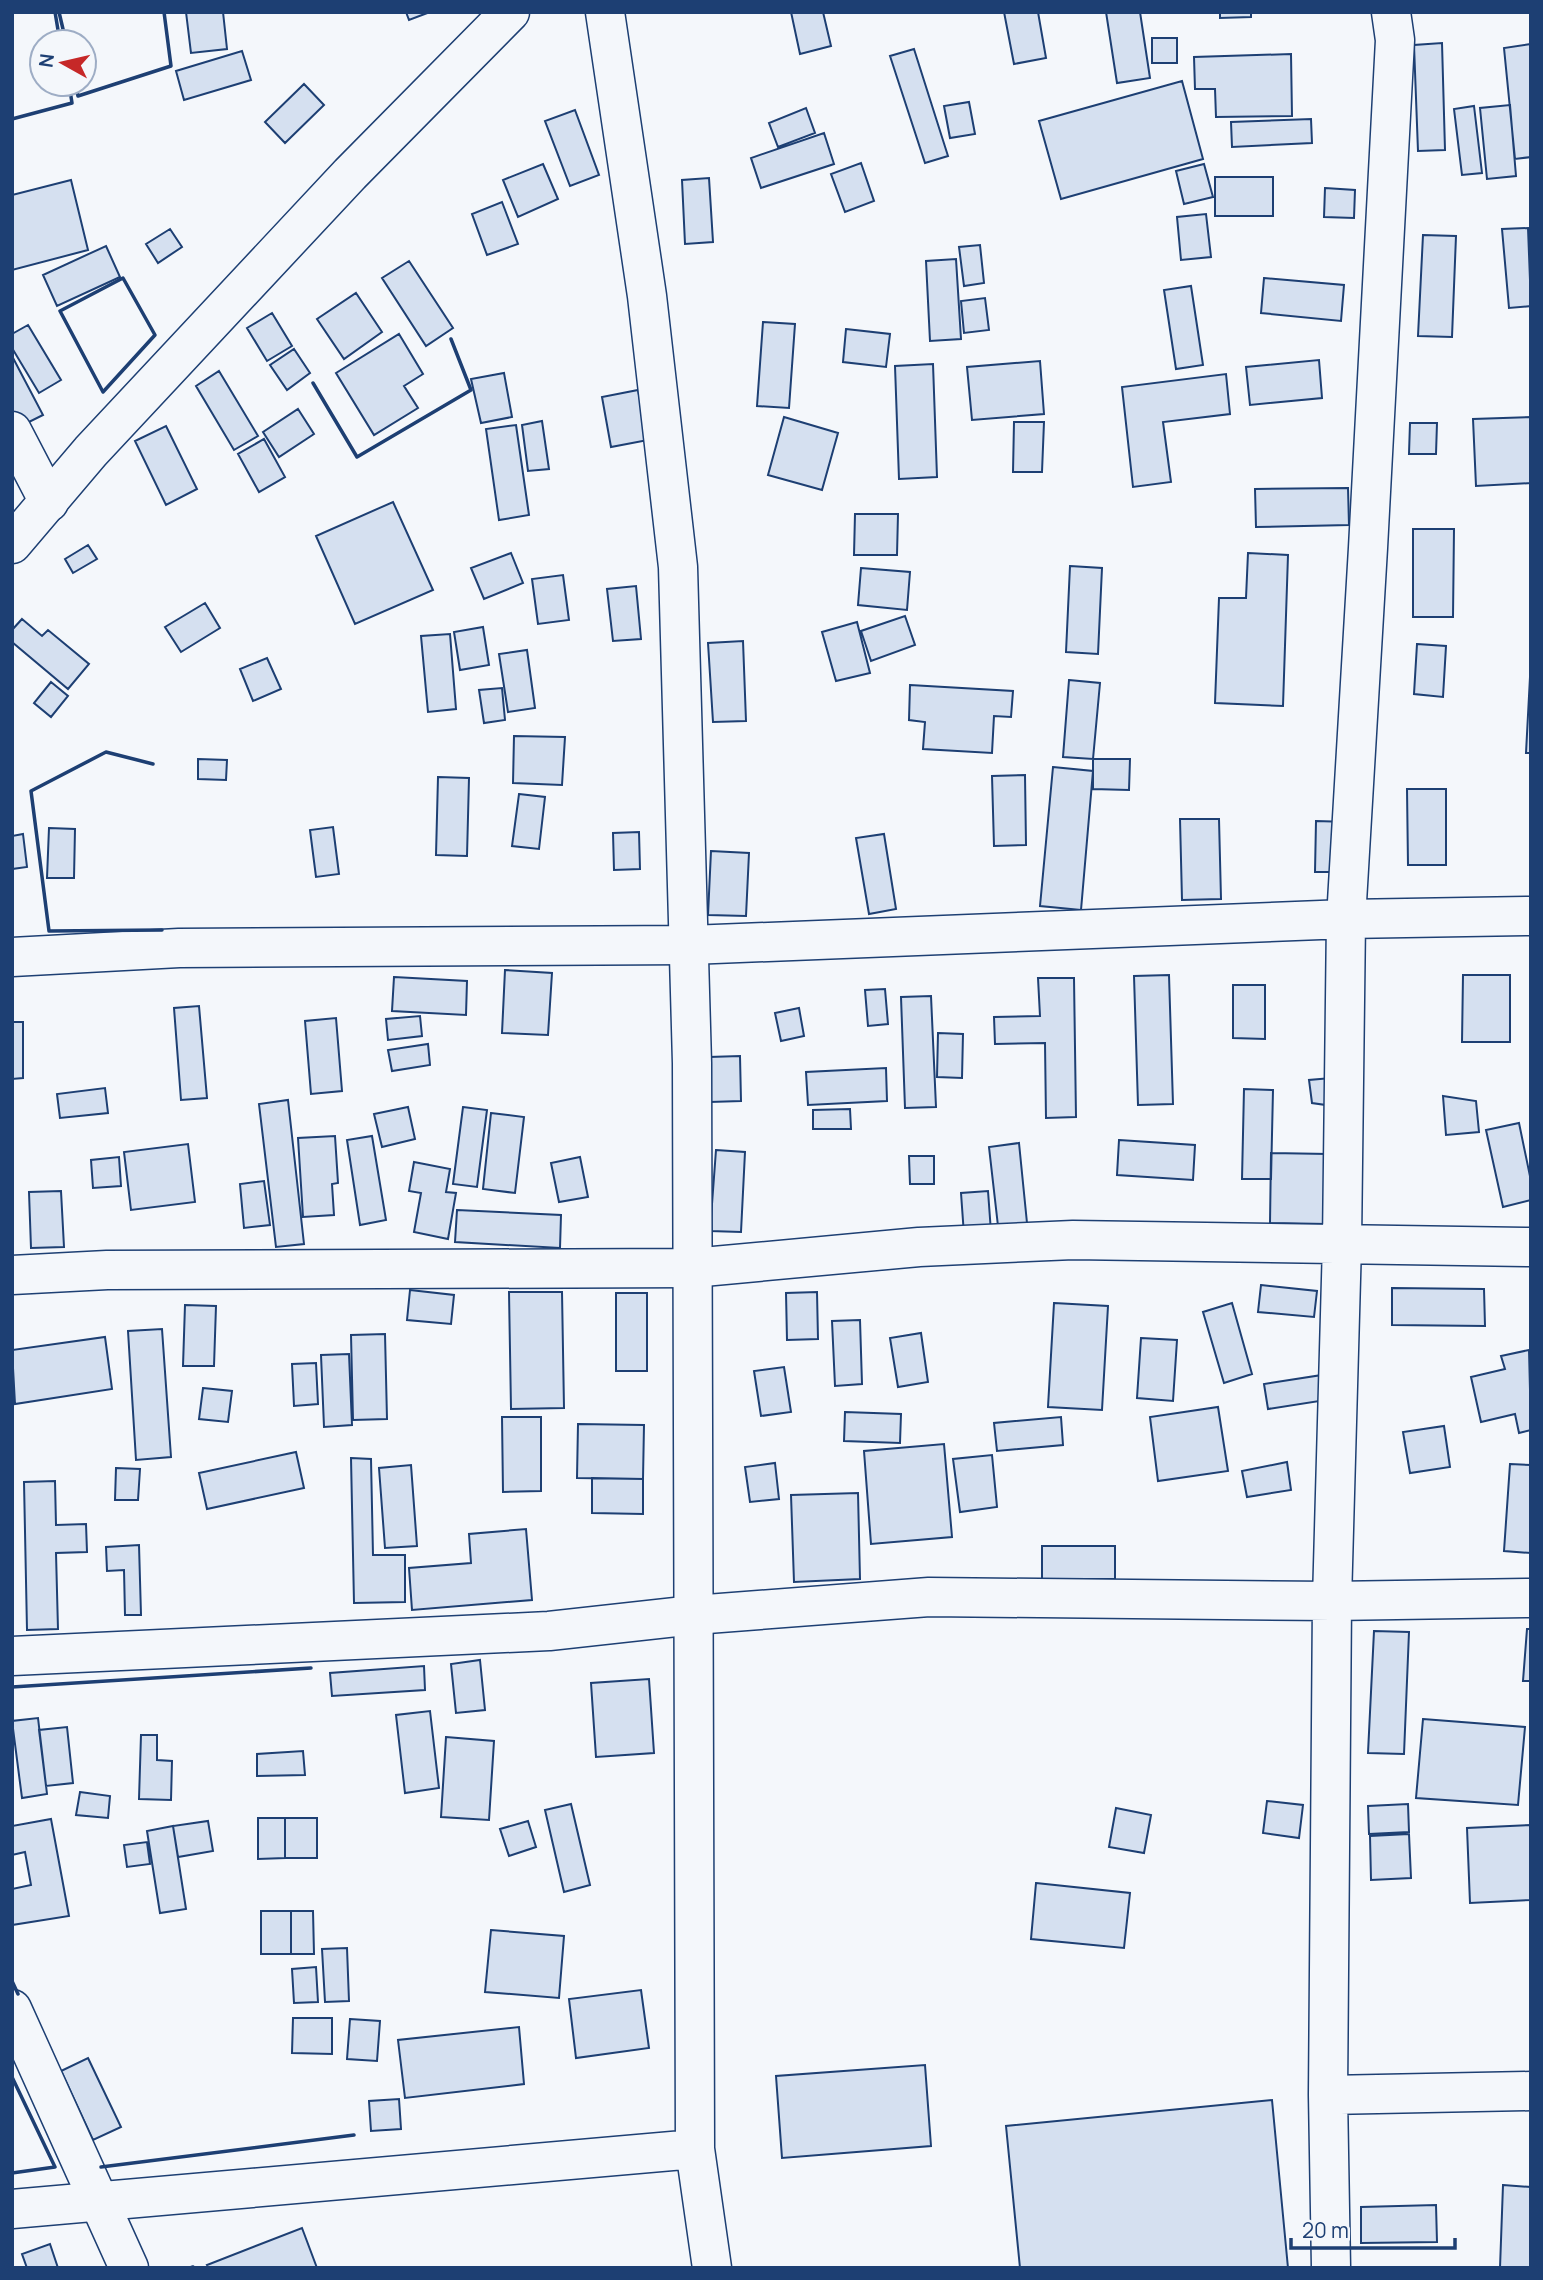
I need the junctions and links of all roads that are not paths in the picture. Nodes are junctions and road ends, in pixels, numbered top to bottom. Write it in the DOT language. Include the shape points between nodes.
graph roads {
  1 [pos="510,12"];
  2 [pos="605,12"];
  3 [pos="1391,12"];
  4 [pos="12,431"];
  5 [pos="49,502"];
  6 [pos="12,544"];
  7 [pos="1531,916"];
  8 [pos="1346,919"];
  9 [pos="690,945"];
  10 [pos="12,957"];
  11 [pos="1342,1243"];
  12 [pos="1531,1247"];
  13 [pos="692,1268"];
  14 [pos="12,1275"];
  15 [pos="1531,1598"];
  16 [pos="1332,1601"];
  17 [pos="694,1615"];
  18 [pos="12,1656"];
  19 [pos="12,2009"];
  20 [pos="1531,2091"];
  21 [pos="1328,2095"];
  22 [pos="695,2149"];
  23 [pos="99,2200"];
  24 [pos="12,2209"];
  25 [pos="129,2268"];
  26 [pos="712,2268"];
  27 [pos="1331,2268"];
  1 -- 5 [label="street" via="341,184 90,451"];
  2 -- 9 [label="street" via="647,296 678,567"];
  3 -- 8 [label="street" via="1395,40"];
  4 -- 5 [label="street"];
  5 -- 6 [label="street"];
  7 -- 8 [label="street"];
  8 -- 9 [label="street"];
  8 -- 11 [label="street"];
  9 -- 10 [label="street" via="179,948"];
  9 -- 13 [label="street"];
  11 -- 12 [label="street"];
  11 -- 13 [label="street" via="1073,1240 919,1247"];
  11 -- 16 [label="street"];
  13 -- 14 [label="street" via="121,1270"];
  13 -- 17 [label="street"];
  15 -- 16 [label="street"];
  16 -- 17 [label="street" via="929,1597"];
  16 -- 21 [label="street"];
  17 -- 18 [label="street" via="549,1631"];
  17 -- 22 [label="street"];
  19 -- 23 [label="street"];
  20 -- 21 [label="street"];
  21 -- 27 [label="street"];
  22 -- 23 [label="street"];
  22 -- 26 [label="street"];
  23 -- 24 [label="street"];
  23 -- 25 [label="street"];
}
